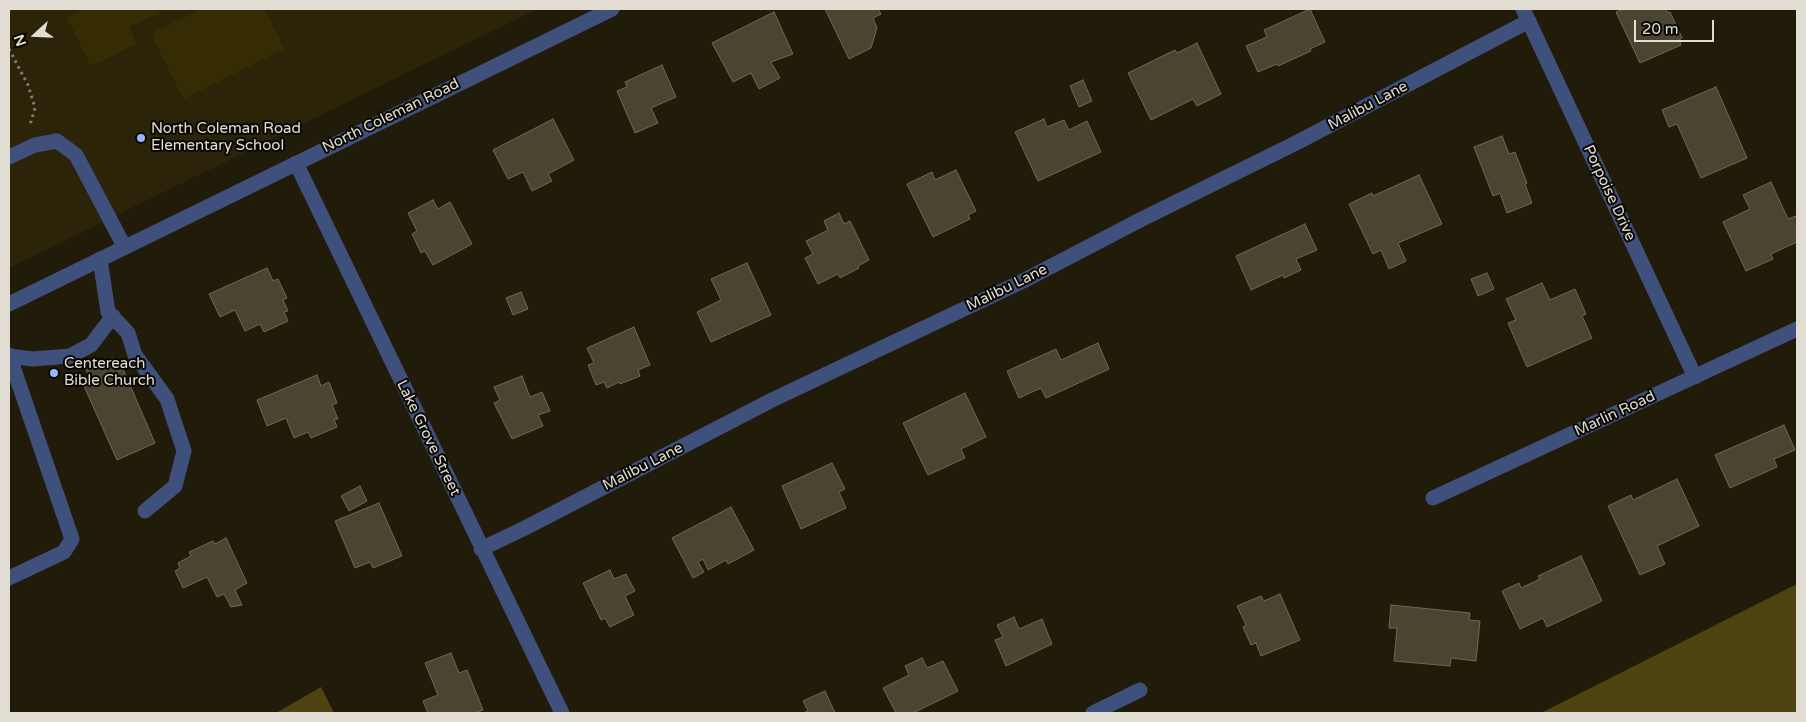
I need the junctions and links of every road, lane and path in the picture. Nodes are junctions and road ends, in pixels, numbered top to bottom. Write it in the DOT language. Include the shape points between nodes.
graph roads {
  1 [pos="612,9"];
  2 [pos="1526,15"];
  3 [pos="9,49"];
  4 [pos="29,127"];
  5 [pos="9,157"];
  6 [pos="296,163"];
  7 [pos="124,246"];
  8 [pos="100,259"];
  9 [pos="9,304"];
  10 [pos="113,316"];
  11 [pos="1797,330"];
  12 [pos="9,356"];
  13 [pos="1695,377"];
  14 [pos="14,390"];
  15 [pos="1433,498"];
  16 [pos="146,512"];
  17 [pos="481,549"];
  18 [pos="9,578"];
  19 [pos="1140,690"];
  20 [pos="562,713"];
  21 [pos="1093,713"];
  1 -- 6 [label="street, North Coleman Road"];
  2 -- 13 [label="street, Porpoise Drive"];
  2 -- 17 [label="street, Malibu Lane" via="1296,144 1023,281 772,400"];
  3 -- 4 [label="path" via="28,85 35,108"];
  5 -- 7 [label="street" via="35,145 56,141 76,155"];
  6 -- 7 [label="street, North Coleman Road"];
  6 -- 17 [label="street, Lake Grove Street"];
  7 -- 8 [label="street, North Coleman Road"];
  8 -- 9 [label="street, North Coleman Road"];
  8 -- 10 [label="street" via="108,312"];
  10 -- 12 [label="street" via="92,345 70,356 33,359"];
  10 -- 16 [label="street" via="128,333 135,355 167,398 184,451 175,486"];
  11 -- 13 [label="street, Marlin Road"];
  12 -- 14 [label="street"];
  13 -- 15 [label="street, Marlin Road"];
  14 -- 18 [label="street" via="72,539 64,552"];
  17 -- 20 [label="street, Lake Grove Street"];
  19 -- 21 [label="street"];
}
